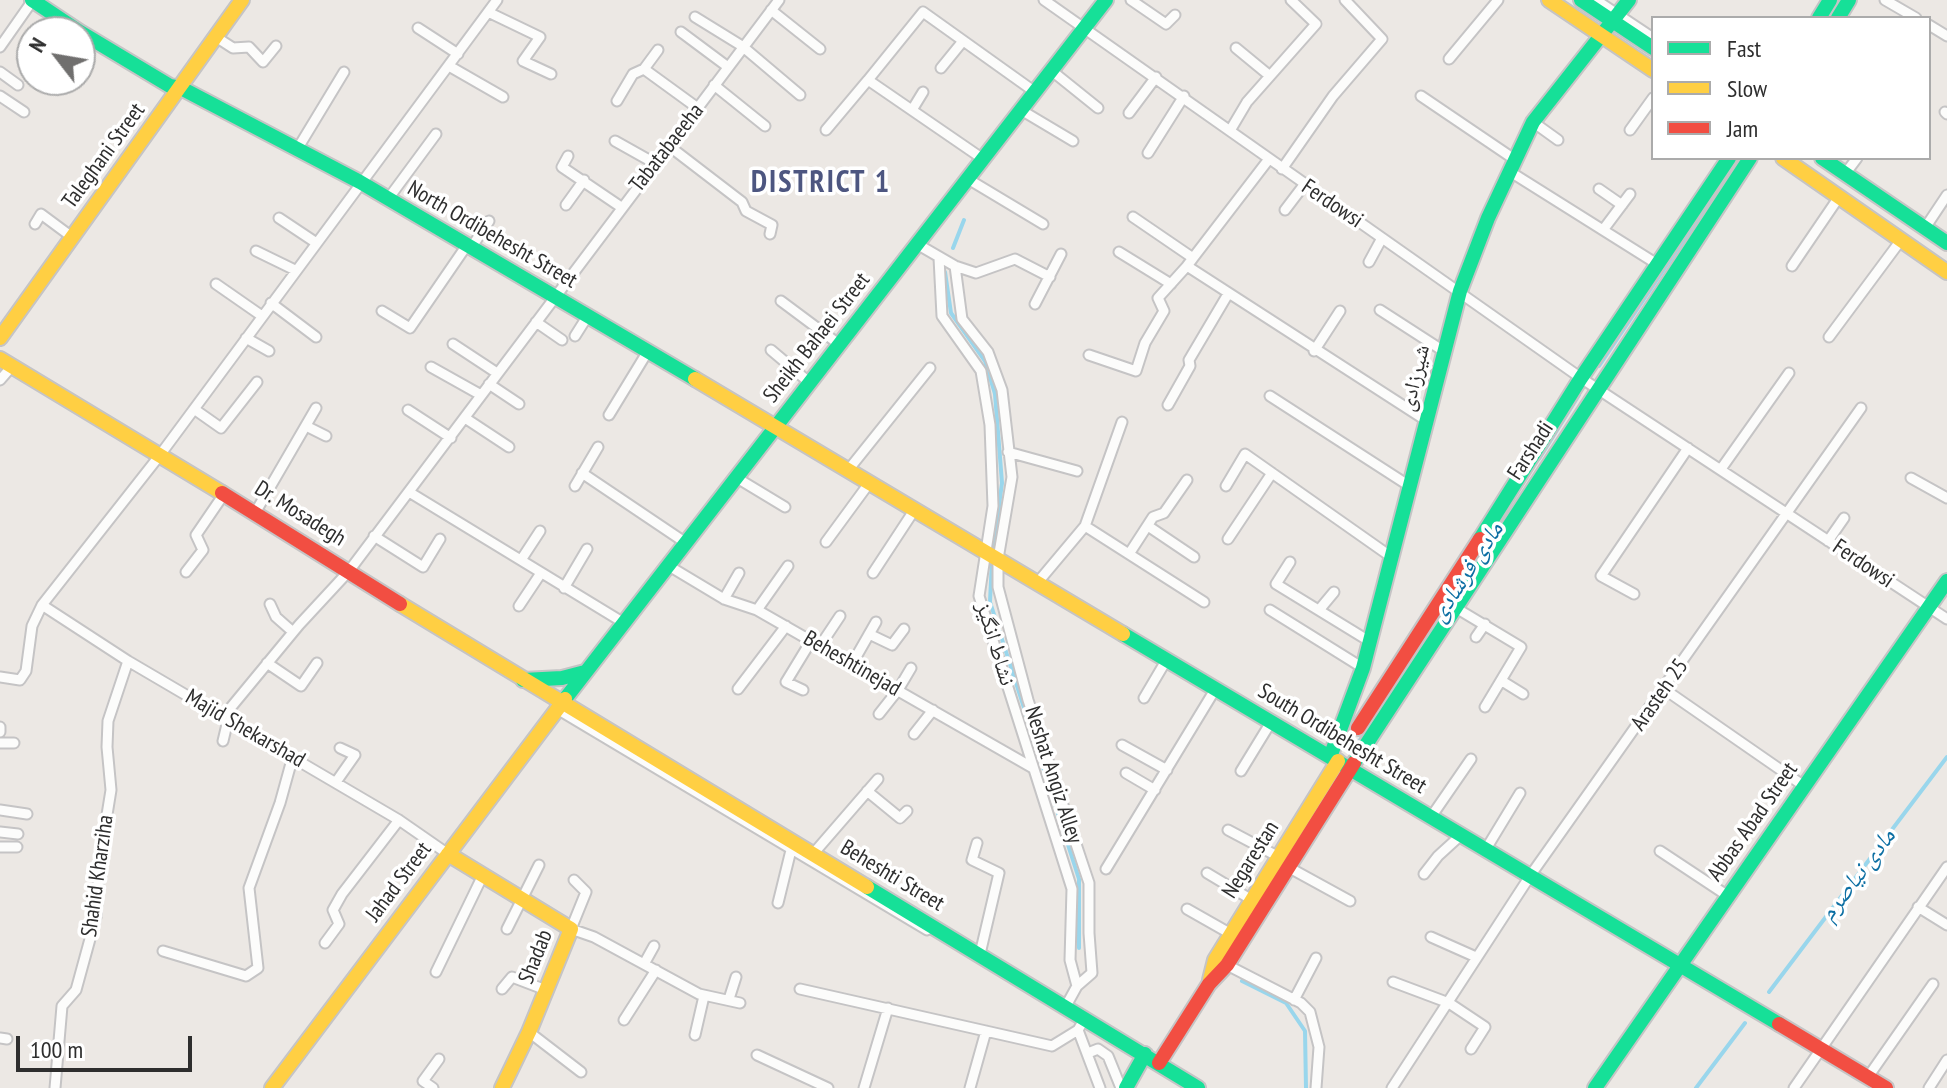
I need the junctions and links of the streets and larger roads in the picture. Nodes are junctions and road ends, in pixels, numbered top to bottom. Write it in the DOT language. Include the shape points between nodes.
graph roads {
  1 [pos="32,0"];
  2 [pos="242,0"];
  3 [pos="497,0"];
  4 [pos="778,0"];
  5 [pos="1044,0"];
  6 [pos="1106,0"];
  7 [pos="1131,0"];
  8 [pos="1291,0"];
  9 [pos="1345,0"];
  10 [pos="1498,0"];
  11 [pos="1549,0"];
  12 [pos="1581,0"];
  13 [pos="1596,0"];
  14 [pos="1629,0"];
  15 [pos="1885,0"];
  16 [pos="771,10"];
  17 [pos="488,12"];
  18 [pos="1175,15"];
  19 [pos="56,16"];
  20 [pos="1913,16"];
  21 [pos="695,17"];
  22 [pos="1614,18"];
  23 [pos="418,28"];
  24 [pos="1085,28"];
  25 [pos="681,32"];
  26 [pos="1600,35"];
  27 [pos="216,37"];
  28 [pos="1651,37"];
  29 [pos="963,41"];
  30 [pos="96,42"];
  31 [pos="276,46"];
  32 [pos="742,46"];
  33 [pos="1651,46"];
  34 [pos="0,47"];
  35 [pos="1236,48"];
  36 [pos="820,49"];
  37 [pos="658,50"];
  38 [pos="458,54"];
  39 [pos="1449,59"];
  40 [pos="449,66"];
  41 [pos="728,67"];
  42 [pos="941,68"];
  43 [pos="644,69"];
  44 [pos="1651,69"];
  45 [pos="1052,71"];
  46 [pos="344,72"];
  47 [pos="551,74"];
  48 [pos="1270,76"];
  49 [pos="1156,77"];
  50 [pos="868,80"];
  51 [pos="714,85"];
  52 [pos="181,88"];
  53 [pos="923,92"];
  54 [pos="1035,92"];
  55 [pos="800,95"];
  56 [pos="0,96"];
  57 [pos="1184,96"];
  58 [pos="1421,96"];
  59 [pos="503,97"];
  60 [pos="617,101"];
  61 [pos="1651,101"];
  62 [pos="1098,108"];
  63 [pos="699,109"];
  64 [pos="912,110"];
  65 [pos="1021,110"];
  66 [pos="24,112"];
  67 [pos="1129,113"];
  68 [pos="1533,122"];
  69 [pos="765,126"];
  70 [pos="1231,129"];
  71 [pos="826,130"];
  72 [pos="1630,130"];
  73 [pos="436,134"];
  74 [pos="1558,140"];
  75 [pos="615,141"];
  76 [pos="1073,141"];
  77 [pos="669,146"];
  78 [pos="298,148"];
  79 [pos="1148,153"];
  80 [pos="568,156"];
  81 [pos="983,159"];
  82 [pos="1269,159"];
  83 [pos="1728,160"];
  84 [pos="1749,160"];
  85 [pos="1786,160"];
  86 [pos="1826,160"];
  87 [pos="1836,160"];
  88 [pos="1855,160"];
  89 [pos="656,164"];
  90 [pos="1511,165"];
  91 [pos="1282,169"];
  92 [pos="1847,171"];
  93 [pos="968,179"];
  94 [pos="584,180"];
  95 [pos="360,182"];
  96 [pos="1304,185"];
  97 [pos="1599,189"];
  98 [pos="1630,194"];
  99 [pos="1947,195"];
  100 [pos="1839,197"];
  101 [pos="388,199"];
  102 [pos="566,205"];
  103 [pos="1622,205"];
  104 [pos="621,207"];
  105 [pos="1285,210"];
  106 [pos="1133,217"];
  107 [pos="279,218"];
  108 [pos="489,221"];
  109 [pos="35,224"];
  110 [pos="1043,224"];
  111 [pos="1926,226"];
  112 [pos="1603,230"];
  113 [pos="770,234"];
  114 [pos="72,237"];
  115 [pos="1382,238"];
  116 [pos="1901,240"];
  117 [pos="315,242"];
  118 [pos="1947,243"];
  119 [pos="917,244"];
  120 [pos="469,246"];
  121 [pos="256,251"];
  122 [pos="1119,252"];
  123 [pos="1061,254"];
  124 [pos="939,258"];
  125 [pos="1190,262"];
  126 [pos="1369,262"];
  127 [pos="1657,264"];
  128 [pos="955,266"];
  129 [pos="1792,266"];
  130 [pos="295,270"];
  131 [pos="1947,272"];
  132 [pos="1050,277"];
  133 [pos="216,284"];
  134 [pos="1171,284"];
  135 [pos="1460,291"];
  136 [pos="1228,294"];
  137 [pos="555,295"];
  138 [pos="781,301"];
  139 [pos="271,303"];
  140 [pos="1035,304"];
  141 [pos="1380,310"];
  142 [pos="382,311"];
  143 [pos="1340,311"];
  144 [pos="262,316"];
  145 [pos="587,317"];
  146 [pos="536,322"];
  147 [pos="575,336"];
  148 [pos="316,337"];
  149 [pos="1829,337"];
  150 [pos="0,338"];
  151 [pos="246,338"];
  152 [pos="562,340"];
  153 [pos="453,344"];
  154 [pos="840,345"];
  155 [pos="771,350"];
  156 [pos="269,351"];
  157 [pos="648,351"];
  158 [pos="1314,351"];
  159 [pos="1445,352"];
  160 [pos="1089,355"];
  161 [pos="6,362"];
  162 [pos="431,367"];
  163 [pos="930,368"];
  164 [pos="497,373"];
  165 [pos="1789,373"];
  166 [pos="1581,378"];
  167 [pos="0,380"];
  168 [pos="257,382"];
  169 [pos="810,383"];
  170 [pos="489,384"];
  171 [pos="1598,388"];
  172 [pos="481,395"];
  173 [pos="1270,396"];
  174 [pos="519,404"];
  175 [pos="1168,405"];
  176 [pos="316,408"];
  177 [pos="1861,408"];
  178 [pos="194,409"];
  179 [pos="408,410"];
  180 [pos="609,415"];
  181 [pos="465,418"];
  182 [pos="1427,421"];
  183 [pos="1122,422"];
  184 [pos="306,426"];
  185 [pos="777,426"];
  186 [pos="326,436"];
  187 [pos="451,438"];
  188 [pos="509,447"];
  189 [pos="598,447"];
  190 [pos="1688,448"];
  191 [pos="1008,452"];
  192 [pos="160,455"];
  193 [pos="849,469"];
  194 [pos="1721,469"];
  195 [pos="1077,471"];
  196 [pos="582,473"];
  197 [pos="1272,473"];
  198 [pos="737,478"];
  199 [pos="1911,478"];
  200 [pos="1187,480"];
  201 [pos="870,482"];
  202 [pos="575,486"];
  203 [pos="1226,486"];
  204 [pos="1411,487"];
  205 [pos="409,492"];
  206 [pos="224,494"];
  207 [pos="1947,498"];
  208 [pos="785,507"];
  209 [pos="915,509"];
  210 [pos="255,513"];
  211 [pos="1787,513"];
  212 [pos="1844,518"];
  213 [pos="1085,526"];
  214 [pos="1148,526"];
  215 [pos="540,531"];
  216 [pos="374,536"];
  217 [pos="440,539"];
  218 [pos="1228,539"];
  219 [pos="1828,541"];
  220 [pos="826,542"];
  221 [pos="686,543"];
  222 [pos="587,549"];
  223 [pos="984,550"];
  224 [pos="1129,554"];
  225 [pos="1390,556"];
  226 [pos="1194,557"];
  227 [pos="998,559"];
  228 [pos="521,560"];
  229 [pos="1290,562"];
  230 [pos="669,566"];
  231 [pos="788,566"];
  232 [pos="349,571"];
  233 [pos="186,572"];
  234 [pos="541,573"];
  235 [pos="739,573"];
  236 [pos="873,573"];
  237 [pos="1947,581"];
  238 [pos="1038,582"];
  239 [pos="564,588"];
  240 [pos="1334,592"];
  241 [pos="1634,594"];
  242 [pos="724,599"];
  243 [pos="1204,602"];
  244 [pos="270,604"];
  245 [pos="1449,604"];
  246 [pos="42,605"];
  247 [pos="519,606"];
  248 [pos="1929,608"];
  249 [pos="757,610"];
  250 [pos="1270,610"];
  251 [pos="1319,610"];
  252 [pos="840,616"];
  253 [pos="1947,619"];
  254 [pos="876,622"];
  255 [pos="624,623"];
  256 [pos="1485,624"];
  257 [pos="786,626"];
  258 [pos="904,629"];
  259 [pos="293,632"];
  260 [pos="869,634"];
  261 [pos="1476,637"];
  262 [pos="1369,641"];
  263 [pos="816,643"];
  264 [pos="1167,659"];
  265 [pos="128,661"];
  266 [pos="267,663"];
  267 [pos="317,663"];
  268 [pos="852,664"];
  269 [pos="911,668"];
  270 [pos="1363,668"];
  271 [pos="586,672"];
  272 [pos="0,677"];
  273 [pos="521,679"];
  274 [pos="1502,681"];
  275 [pos="1216,688"];
  276 [pos="738,689"];
  277 [pos="1664,689"];
  278 [pos="803,690"];
  279 [pos="898,690"];
  280 [pos="1523,694"];
  281 [pos="1144,698"];
  282 [pos="1028,700"];
  283 [pos="1014,705"];
  284 [pos="1485,707"];
  285 [pos="564,709"];
  286 [pos="933,710"];
  287 [pos="879,714"];
  288 [pos="226,718"];
  289 [pos="1271,722"];
  290 [pos="1358,728"];
  291 [pos="914,734"];
  292 [pos="223,741"];
  293 [pos="0,743"];
  294 [pos="14,743"];
  295 [pos="1122,745"];
  296 [pos="340,748"];
  297 [pos="293,756"];
  298 [pos="1471,759"];
  299 [pos="1339,762"];
  300 [pos="1033,768"];
  301 [pos="1167,770"];
  302 [pos="1241,771"];
  303 [pos="1126,773"];
  304 [pos="878,779"];
  305 [pos="336,782"];
  306 [pos="1804,786"];
  307 [pos="1155,790"];
  308 [pos="867,791"];
  309 [pos="1520,793"];
  310 [pos="0,810"];
  311 [pos="907,811"];
  312 [pos="27,814"];
  313 [pos="1431,817"];
  314 [pos="399,820"];
  315 [pos="1228,830"];
  316 [pos="0,832"];
  317 [pos="18,834"];
  318 [pos="1461,835"];
  319 [pos="977,843"];
  320 [pos="792,846"];
  321 [pos="0,847"];
  322 [pos="17,847"];
  323 [pos="1486,849"];
  324 [pos="1660,851"];
  325 [pos="448,854"];
  326 [pos="813,854"];
  327 [pos="1284,862"];
  328 [pos="539,865"];
  329 [pos="1947,867"];
  330 [pos="1106,869"];
  331 [pos="1207,873"];
  332 [pos="1424,874"];
  333 [pos="483,875"];
  334 [pos="1530,876"];
  335 [pos="574,880"];
  336 [pos="1728,896"];
  337 [pos="520,898"];
  338 [pos="1252,900"];
  339 [pos="1350,901"];
  340 [pos="778,903"];
  341 [pos="1918,907"];
  342 [pos="1187,909"];
  343 [pos="1947,925"];
  344 [pos="507,929"];
  345 [pos="571,929"];
  346 [pos="1231,934"];
  347 [pos="1431,937"];
  348 [pos="325,943"];
  349 [pos="654,946"];
  350 [pos="163,951"];
  351 [pos="980,954"];
  352 [pos="1476,957"];
  353 [pos="1316,958"];
  354 [pos="644,964"];
  355 [pos="1227,965"];
  356 [pos="1680,965"];
  357 [pos="656,970"];
  358 [pos="436,972"];
  359 [pos="736,977"];
  360 [pos="1393,982"];
  361 [pos="1209,984"];
  362 [pos="1933,984"];
  363 [pos="1077,986"];
  364 [pos="502,989"];
  365 [pos="800,989"];
  366 [pos="546,990"];
  367 [pos="704,996"];
  368 [pos="729,999"];
  369 [pos="1294,1000"];
  370 [pos="740,1003"];
  371 [pos="1449,1003"];
  372 [pos="1066,1006"];
  373 [pos="888,1008"];
  374 [pos="624,1020"];
  375 [pos="1081,1023"];
  376 [pos="986,1031"];
  377 [pos="529,1032"];
  378 [pos="695,1035"];
  379 [pos="1820,1048"];
  380 [pos="1471,1049"];
  381 [pos="1088,1053"];
  382 [pos="757,1055"];
  383 [pos="1143,1057"];
  384 [pos="439,1059"];
  385 [pos="1947,1060"];
  386 [pos="1159,1063"];
  387 [pos="581,1072"];
  388 [pos="1868,1077"];
  389 [pos="55,1088"];
  390 [pos="272,1088"];
  391 [pos="433,1088"];
  392 [pos="502,1088"];
  393 [pos="828,1088"];
  394 [pos="864,1088"];
  395 [pos="970,1088"];
  396 [pos="1100,1088"];
  397 [pos="1124,1088"];
  398 [pos="1186,1088"];
  399 [pos="1198,1088"];
  400 [pos="1316,1088"];
  401 [pos="1392,1088"];
  402 [pos="1595,1088"];
  403 [pos="1794,1088"];
  404 [pos="1886,1088"];
  405 [pos="1929,1088"];
  1 -- 19 [label="street, North Ordibehesht Street"];
  1 -- 34 [label="street"];
  2 -- 27 [label="street, Taleghani Street"];
  3 -- 17 [label="street"];
  4 -- 16 [label="street, Tabatabaeeha"];
  5 -- 24 [label="street, Ferdowsi"];
  6 -- 24 [label="street, Sheikh Bahaei Street"];
  7 -- 18 [label="street" via="1166,24"];
  8 -- 48 [label="street" via="1316,24"];
  9 -- 91 [label="street" via="1382,39 1333,96"];
  10 -- 39 [label="street"];
  11 -- 26 [label="street"];
  12 -- 22 [label="street"];
  13 -- 22 [label="street"];
  14 -- 22 [label="street, شیرزادی"];
  15 -- 20 [label="street"];
  16 -- 32 [label="street, Tabatabaeeha"];
  16 -- 36 [label="street"];
  17 -- 38 [label="street"];
  17 -- 47 [label="street" via="540,37 523,61"];
  21 -- 32 [label="street"];
  22 -- 26 [label="street, شیرزادی"];
  22 -- 28 [label="street"];
  22 -- 33 [label="street"];
  23 -- 38 [label="street"];
  24 -- 45 [label="street, Sheikh Bahaei Street"];
  24 -- 49 [label="street, Ferdowsi"];
  25 -- 41 [label="street"];
  26 -- 44 [label="street"];
  26 -- 68 [label="street, شیرزادی"];
  27 -- 31 [label="street" via="233,48 249,47 263,62"];
  27 -- 52 [label="street, Taleghani Street"];
  29 -- 42 [label="street"];
  29 -- 50 [label="street" via="923,12"];
  29 -- 54 [label="street"];
  30 -- 52 [label="street, North Ordibehesht Street"];
  32 -- 41 [label="street, Tabatabaeeha"];
  32 -- 55 [label="street"];
  35 -- 48 [label="street"];
  37 -- 43 [label="street"];
  38 -- 40 [label="street"];
  40 -- 59 [label="street"];
  40 -- 95 [label="street"];
  41 -- 51 [label="street, Tabatabaeeha"];
  43 -- 60 [label="street" via="633,74"];
  43 -- 63 [label="street"];
  45 -- 54 [label="street, Sheikh Bahaei Street"];
  45 -- 62 [label="street"];
  46 -- 78 [label="street"];
  48 -- 70 [label="street"];
  49 -- 57 [label="street, Ferdowsi"];
  49 -- 67 [label="street"];
  50 -- 64 [label="street"];
  50 -- 71 [label="street"];
  51 -- 63 [label="street, Tabatabaeeha"];
  51 -- 69 [label="street"];
  52 -- 78 [label="street, North Ordibehesht Street"];
  52 -- 114 [label="street, Taleghani Street"];
  53 -- 64 [label="street"];
  54 -- 65 [label="street, Sheikh Bahaei Street"];
  56 -- 66 [label="street"];
  57 -- 70 [label="street, Ferdowsi"];
  57 -- 79 [label="street"];
  58 -- 90 [label="street"];
  61 -- 72 [label="street"];
  63 -- 77 [label="street, Tabatabaeeha"];
  64 -- 81 [label="street"];
  65 -- 76 [label="street"];
  65 -- 81 [label="street, Sheikh Bahaei Street"];
  68 -- 74 [label="street"];
  68 -- 90 [label="street, شیرزادی"];
  70 -- 82 [label="street, Ferdowsi"];
  73 -- 101 [label="street"];
  75 -- 89 [label="street"];
  77 -- 89 [label="street, Tabatabaeeha"];
  77 -- 113 [label="street" via="742,202 746,211 772,225"];
  78 -- 95 [label="street, North Ordibehesht Street"];
  80 -- 94 [label="street" via="562,167"];
  81 -- 93 [label="street, Sheikh Bahaei Street"];
  82 -- 91 [label="street, Ferdowsi"];
  82 -- 125 [label="street"];
  83 -- 127 [label="street, Farshadi"];
  84 -- 171 [label="street, Farshadi"];
  85 -- 100 [label="street"];
  86 -- 92 [label="street"];
  87 -- 92 [label="street"];
  88 -- 92 [label="street"];
  89 -- 104 [label="street, Tabatabaeeha"];
  90 -- 112 [label="street"];
  90 -- 135 [label="street, شیرزادی"];
  91 -- 96 [label="street, Ferdowsi"];
  92 -- 111 [label="street"];
  93 -- 110 [label="street"];
  93 -- 119 [label="street, Sheikh Bahaei Street"];
  94 -- 102 [label="street"];
  94 -- 104 [label="street"];
  95 -- 101 [label="street, North Ordibehesht Street"];
  95 -- 117 [label="street"];
  96 -- 105 [label="street"];
  96 -- 115 [label="street, Ferdowsi"];
  97 -- 103 [label="street"];
  98 -- 103 [label="street"];
  99 -- 111 [label="street"];
  100 -- 116 [label="street"];
  100 -- 129 [label="street"];
  101 -- 120 [label="street, North Ordibehesht Street"];
  103 -- 112 [label="street"];
  104 -- 137 [label="street, Tabatabaeeha"];
  106 -- 125 [label="street"];
  107 -- 117 [label="street"];
  108 -- 120 [label="street"];
  109 -- 114 [label="street" via="41,214"];
  111 -- 118 [label="street"];
  112 -- 127 [label="street"];
  114 -- 150 [label="street, Taleghani Street"];
  115 -- 126 [label="street"];
  115 -- 135 [label="street, Ferdowsi"];
  116 -- 131 [label="street"];
  116 -- 149 [label="street"];
  117 -- 130 [label="street"];
  119 -- 124 [label="street"];
  119 -- 154 [label="street, Sheikh Bahaei Street"];
  120 -- 137 [label="street, North Ordibehesht Street"];
  120 -- 142 [label="street" via="410,328"];
  121 -- 130 [label="street"];
  122 -- 134 [label="street"];
  123 -- 132 [label="street"];
  124 -- 128 [label="street"];
  124 -- 223 [label="street, نشاط انگیز" via="942,316 981,371 990,425 993,506"];
  125 -- 134 [label="street"];
  125 -- 136 [label="street"];
  127 -- 166 [label="street, Farshadi"];
  128 -- 132 [label="street" via="976,273 1015,259"];
  128 -- 191 [label="street, Neshat Angiz Alley" via="962,319 988,352 1002,390"];
  130 -- 139 [label="street"];
  132 -- 140 [label="street"];
  133 -- 144 [label="street"];
  134 -- 160 [label="street" via="1158,298 1164,311 1136,371"];
  135 -- 159 [label="street, شیرزادی"];
  135 -- 166 [label="street, Ferdowsi"];
  136 -- 158 [label="street"];
  136 -- 175 [label="street"];
  137 -- 145 [label="street, North Ordibehesht Street"];
  137 -- 146 [label="street, Tabatabaeeha"];
  138 -- 154 [label="street"];
  139 -- 144 [label="street"];
  139 -- 148 [label="street"];
  141 -- 159 [label="street"];
  143 -- 158 [label="street"];
  144 -- 151 [label="street"];
  145 -- 147 [label="street"];
  145 -- 157 [label="street, North Ordibehesht Street"];
  146 -- 152 [label="street"];
  146 -- 164 [label="street, Tabatabaeeha"];
  151 -- 156 [label="street"];
  151 -- 178 [label="street"];
  153 -- 164 [label="street"];
  154 -- 169 [label="street, Sheikh Bahaei Street"];
  155 -- 169 [label="street"];
  157 -- 180 [label="street"];
  157 -- 185 [label="street, North Ordibehesht Street"];
  158 -- 182 [label="street"];
  159 -- 182 [label="street, شیرزادی"];
  161 -- 167 [label="street"];
  161 -- 192 [label="street, Dr. Mosadegh"];
  162 -- 172 [label="street"];
  163 -- 193 [label="street"];
  164 -- 170 [label="street, Tabatabaeeha"];
  165 -- 194 [label="street"];
  166 -- 171 [label="street, Ferdowsi"];
  166 -- 245 [label="street, Farshadi"];
  168 -- 178 [label="street" via="221,428"];
  169 -- 185 [label="street, Sheikh Bahaei Street"];
  170 -- 172 [label="street, Tabatabaeeha"];
  170 -- 174 [label="street"];
  171 -- 190 [label="street, Ferdowsi"];
  171 -- 245 [label="street, Farshadi"];
  172 -- 181 [label="street, Tabatabaeeha"];
  173 -- 204 [label="street"];
  176 -- 184 [label="street"];
  177 -- 211 [label="street, Arasteh 25"];
  178 -- 192 [label="street"];
  179 -- 187 [label="street"];
  181 -- 187 [label="street, Tabatabaeeha"];
  181 -- 188 [label="street"];
  182 -- 204 [label="street, شیرزادی"];
  183 -- 213 [label="street"];
  184 -- 186 [label="street"];
  184 -- 210 [label="street"];
  185 -- 193 [label="street, South Ordibehesht Street"];
  185 -- 198 [label="street, Sheikh Bahaei Street"];
  187 -- 205 [label="street, Tabatabaeeha"];
  189 -- 196 [label="street"];
  190 -- 194 [label="street, Ferdowsi"];
  190 -- 241 [label="street" via="1601,576"];
  191 -- 195 [label="street"];
  191 -- 227 [label="street, Neshat Angiz Alley" via="1012,477"];
  192 -- 206 [label="street, Dr. Mosadegh"];
  192 -- 246 [label="street"];
  193 -- 201 [label="street, South Ordibehesht Street"];
  194 -- 211 [label="street, Ferdowsi"];
  196 -- 202 [label="street"];
  196 -- 221 [label="street"];
  197 -- 203 [label="street" via="1245,454"];
  197 -- 218 [label="street"];
  197 -- 225 [label="street"];
  198 -- 208 [label="street"];
  198 -- 221 [label="street, Sheikh Bahaei Street"];
  199 -- 207 [label="street"];
  200 -- 214 [label="street"];
  201 -- 209 [label="street, South Ordibehesht Street"];
  201 -- 220 [label="street"];
  204 -- 225 [label="street, شیرزادی"];
  205 -- 216 [label="street, Tabatabaeeha"];
  205 -- 228 [label="street"];
  206 -- 210 [label="street, Dr. Mosadegh"];
  206 -- 233 [label="street" via="196,535 203,550"];
  209 -- 223 [label="street, South Ordibehesht Street"];
  209 -- 236 [label="street"];
  210 -- 232 [label="street, Dr. Mosadegh"];
  211 -- 219 [label="street, Ferdowsi"];
  211 -- 277 [label="street, Arasteh 25"];
  212 -- 219 [label="street"];
  213 -- 224 [label="street"];
  213 -- 238 [label="street"];
  214 -- 224 [label="street"];
  214 -- 226 [label="street"];
  215 -- 228 [label="street"];
  216 -- 217 [label="street" via="423,567"];
  216 -- 232 [label="street, Tabatabaeeha"];
  219 -- 248 [label="street, Ferdowsi"];
  221 -- 230 [label="street, Sheikh Bahaei Street"];
  222 -- 239 [label="street"];
  223 -- 227 [label="street, South Ordibehesht Street"];
  223 -- 283 [label="street, نشاط انگیز" via="979,596"];
  224 -- 243 [label="street"];
  225 -- 262 [label="street, شیرزادی"];
  227 -- 238 [label="street, South Ordibehesht Street"];
  227 -- 282 [label="street, Neshat Angiz Alley" via="998,587"];
  228 -- 234 [label="street"];
  229 -- 251 [label="street" via="1276,584"];
  230 -- 242 [label="street, Beheshtinejad"];
  230 -- 255 [label="street, Sheikh Bahaei Street"];
  231 -- 249 [label="street"];
  232 -- 259 [label="street, Tabatabaeeha"];
  232 -- 273 [label="street, Dr. Mosadegh"];
  234 -- 239 [label="street"];
  234 -- 247 [label="street"];
  235 -- 242 [label="street"];
  237 -- 248 [label="street, Abbas Abad Street"];
  238 -- 264 [label="street, South Ordibehesht Street"];
  239 -- 255 [label="street"];
  240 -- 251 [label="street"];
  242 -- 249 [label="street, Beheshtinejad"];
  244 -- 259 [label="street"];
  245 -- 256 [label="street"];
  245 -- 290 [label="street, Farshadi"];
  245 -- 299 [label="street, Farshadi"];
  246 -- 265 [label="street, Majid Shekarshad"];
  246 -- 272 [label="street" via="32,626 26,671 20,680"];
  248 -- 253 [label="street, Ferdowsi"];
  248 -- 306 [label="street, Abbas Abad Street"];
  249 -- 257 [label="street, Beheshtinejad"];
  250 -- 270 [label="street"];
  251 -- 262 [label="street"];
  252 -- 263 [label="street"];
  254 -- 260 [label="street"];
  255 -- 271 [label="street, Sheikh Bahaei Street"];
  256 -- 261 [label="street"];
  256 -- 274 [label="street" via="1521,647"];
  257 -- 263 [label="street, Beheshtinejad"];
  257 -- 276 [label="street"];
  258 -- 260 [label="street" via="892,645"];
  259 -- 266 [label="street, Tabatabaeeha"];
  260 -- 268 [label="street"];
  262 -- 270 [label="street, شیرزادی"];
  263 -- 268 [label="street, Beheshtinejad"];
  263 -- 278 [label="street" via="786,682"];
  264 -- 275 [label="street, South Ordibehesht Street"];
  264 -- 281 [label="street"];
  265 -- 288 [label="street, Majid Shekarshad"];
  265 -- 389 [label="street, Shahid Kharziha" via="108,721 111,790 96,917 76,990 62,1006"];
  266 -- 267 [label="street" via="301,686"];
  266 -- 288 [label="street, Tabatabaeeha"];
  268 -- 279 [label="street, Beheshtinejad"];
  269 -- 279 [label="street"];
  270 -- 299 [label="street, شیرزادی"];
  271 -- 273 [label="street"];
  271 -- 285 [label="street, Sheikh Bahaei Street"];
  273 -- 285 [label="street, Dr. Mosadegh"];
  274 -- 280 [label="street"];
  274 -- 284 [label="street"];
  275 -- 289 [label="street, South Ordibehesht Street"];
  275 -- 301 [label="street"];
  277 -- 306 [label="street"];
  277 -- 334 [label="street, Arasteh 25"];
  279 -- 286 [label="street, Beheshtinejad"];
  279 -- 287 [label="street"];
  282 -- 283 [label="street"];
  282 -- 363 [label="street, Neshat Angiz Alley" via="1089,883 1092,973"];
  283 -- 300 [label="street, نشاط انگیز"];
  285 -- 320 [label="street, Beheshti Street"];
  285 -- 325 [label="street, Jahad Street"];
  286 -- 291 [label="street"];
  286 -- 300 [label="street, Beheshtinejad"];
  288 -- 292 [label="street"];
  288 -- 297 [label="street, Majid Shekarshad"];
  289 -- 299 [label="street, South Ordibehesht Street"];
  289 -- 302 [label="street"];
  293 -- 294 [label="street"];
  295 -- 301 [label="street"];
  296 -- 305 [label="street" via="355,755"];
  297 -- 305 [label="street, Majid Shekarshad"];
  297 -- 350 [label="street" via="249,888 258,968 246,976"];
  298 -- 313 [label="street"];
  299 -- 313 [label="street, South Ordibehesht Street"];
  299 -- 327 [label="street, Negarestan"];
  300 -- 363 [label="street, نشاط انگیز" via="1072,889 1070,960"];
  301 -- 307 [label="street"];
  303 -- 307 [label="street"];
  304 -- 308 [label="street"];
  305 -- 314 [label="street, Majid Shekarshad"];
  306 -- 336 [label="street, Abbas Abad Street"];
  307 -- 330 [label="street"];
  308 -- 311 [label="street" via="900,818"];
  308 -- 326 [label="street"];
  309 -- 323 [label="street"];
  310 -- 312 [label="street"];
  313 -- 318 [label="street, South Ordibehesht Street"];
  314 -- 325 [label="street, Majid Shekarshad"];
  314 -- 348 [label="street" via="342,894 333,910 339,924"];
  315 -- 327 [label="street"];
  316 -- 317 [label="street"];
  318 -- 323 [label="street, South Ordibehesht Street"];
  318 -- 332 [label="street"];
  319 -- 351 [label="street" via="972,860 999,873"];
  320 -- 326 [label="street, Beheshti Street"];
  320 -- 340 [label="street"];
  320 -- 375 [label="street, Beheshti Street"];
  321 -- 322 [label="street"];
  323 -- 334 [label="street, South Ordibehesht Street"];
  324 -- 336 [label="street"];
  325 -- 333 [label="street, Shadab"];
  325 -- 390 [label="street, Jahad Street"];
  326 -- 351 [label="street, Beheshti Street"];
  327 -- 338 [label="street, Negarestan"];
  327 -- 339 [label="street"];
  327 -- 355 [label="street, Negarestan"];
  328 -- 337 [label="street"];
  329 -- 341 [label="street"];
  331 -- 338 [label="street"];
  333 -- 337 [label="street, Shadab"];
  333 -- 358 [label="street"];
  334 -- 352 [label="street, Arasteh 25"];
  334 -- 356 [label="street, South Ordibehesht Street"];
  335 -- 345 [label="street" via="586,892"];
  336 -- 356 [label="street, Abbas Abad Street"];
  337 -- 344 [label="street"];
  337 -- 345 [label="street, Shadab"];
  338 -- 346 [label="street, Negarestan"];
  341 -- 343 [label="street"];
  341 -- 379 [label="street"];
  342 -- 346 [label="street"];
  345 -- 354 [label="street"];
  345 -- 366 [label="street, Shadab"];
  346 -- 361 [label="street, Negarestan" via="1215,960"];
  347 -- 352 [label="street"];
  349 -- 354 [label="street"];
  351 -- 372 [label="street, Beheshti Street"];
  352 -- 371 [label="street, Arasteh 25"];
  353 -- 369 [label="street"];
  354 -- 357 [label="street"];
  355 -- 361 [label="street, Negarestan"];
  355 -- 369 [label="street"];
  356 -- 379 [label="street, South Ordibehesht Street"];
  356 -- 402 [label="street, Abbas Abad Street"];
  357 -- 367 [label="street"];
  357 -- 374 [label="street"];
  359 -- 368 [label="street"];
  360 -- 371 [label="street"];
  361 -- 386 [label="street, Negarestan"];
  362 -- 388 [label="street"];
  363 -- 372 [label="street"];
  364 -- 366 [label="street" via="512,977"];
  365 -- 373 [label="street"];
  366 -- 377 [label="street, Shadab"];
  367 -- 368 [label="street"];
  367 -- 378 [label="street"];
  368 -- 370 [label="street"];
  369 -- 400 [label="street" via="1310,1012 1319,1047"];
  371 -- 380 [label="street" via="1485,1027"];
  371 -- 401 [label="street, Arasteh 25"];
  372 -- 375 [label="street, Beheshti Street"];
  373 -- 376 [label="street"];
  373 -- 394 [label="street"];
  375 -- 376 [label="street" via="1052,1046"];
  375 -- 381 [label="street"];
  375 -- 383 [label="street, Beheshti Street"];
  376 -- 395 [label="street"];
  377 -- 387 [label="street"];
  377 -- 392 [label="street, Shadab"];
  379 -- 388 [label="street, South Ordibehesht Street"];
  379 -- 403 [label="street"];
  381 -- 396 [label="street"];
  381 -- 397 [label="street" via="1098,1049 1108,1056"];
  382 -- 393 [label="street"];
  383 -- 386 [label="street, Beheshti Street"];
  383 -- 397 [label="street"];
  383 -- 398 [label="street, Beheshti Street"];
  384 -- 391 [label="street" via="423,1081"];
  385 -- 405 [label="street"];
  386 -- 399 [label="street, Beheshti Street"];
  388 -- 404 [label="street, South Ordibehesht Street"];
}
